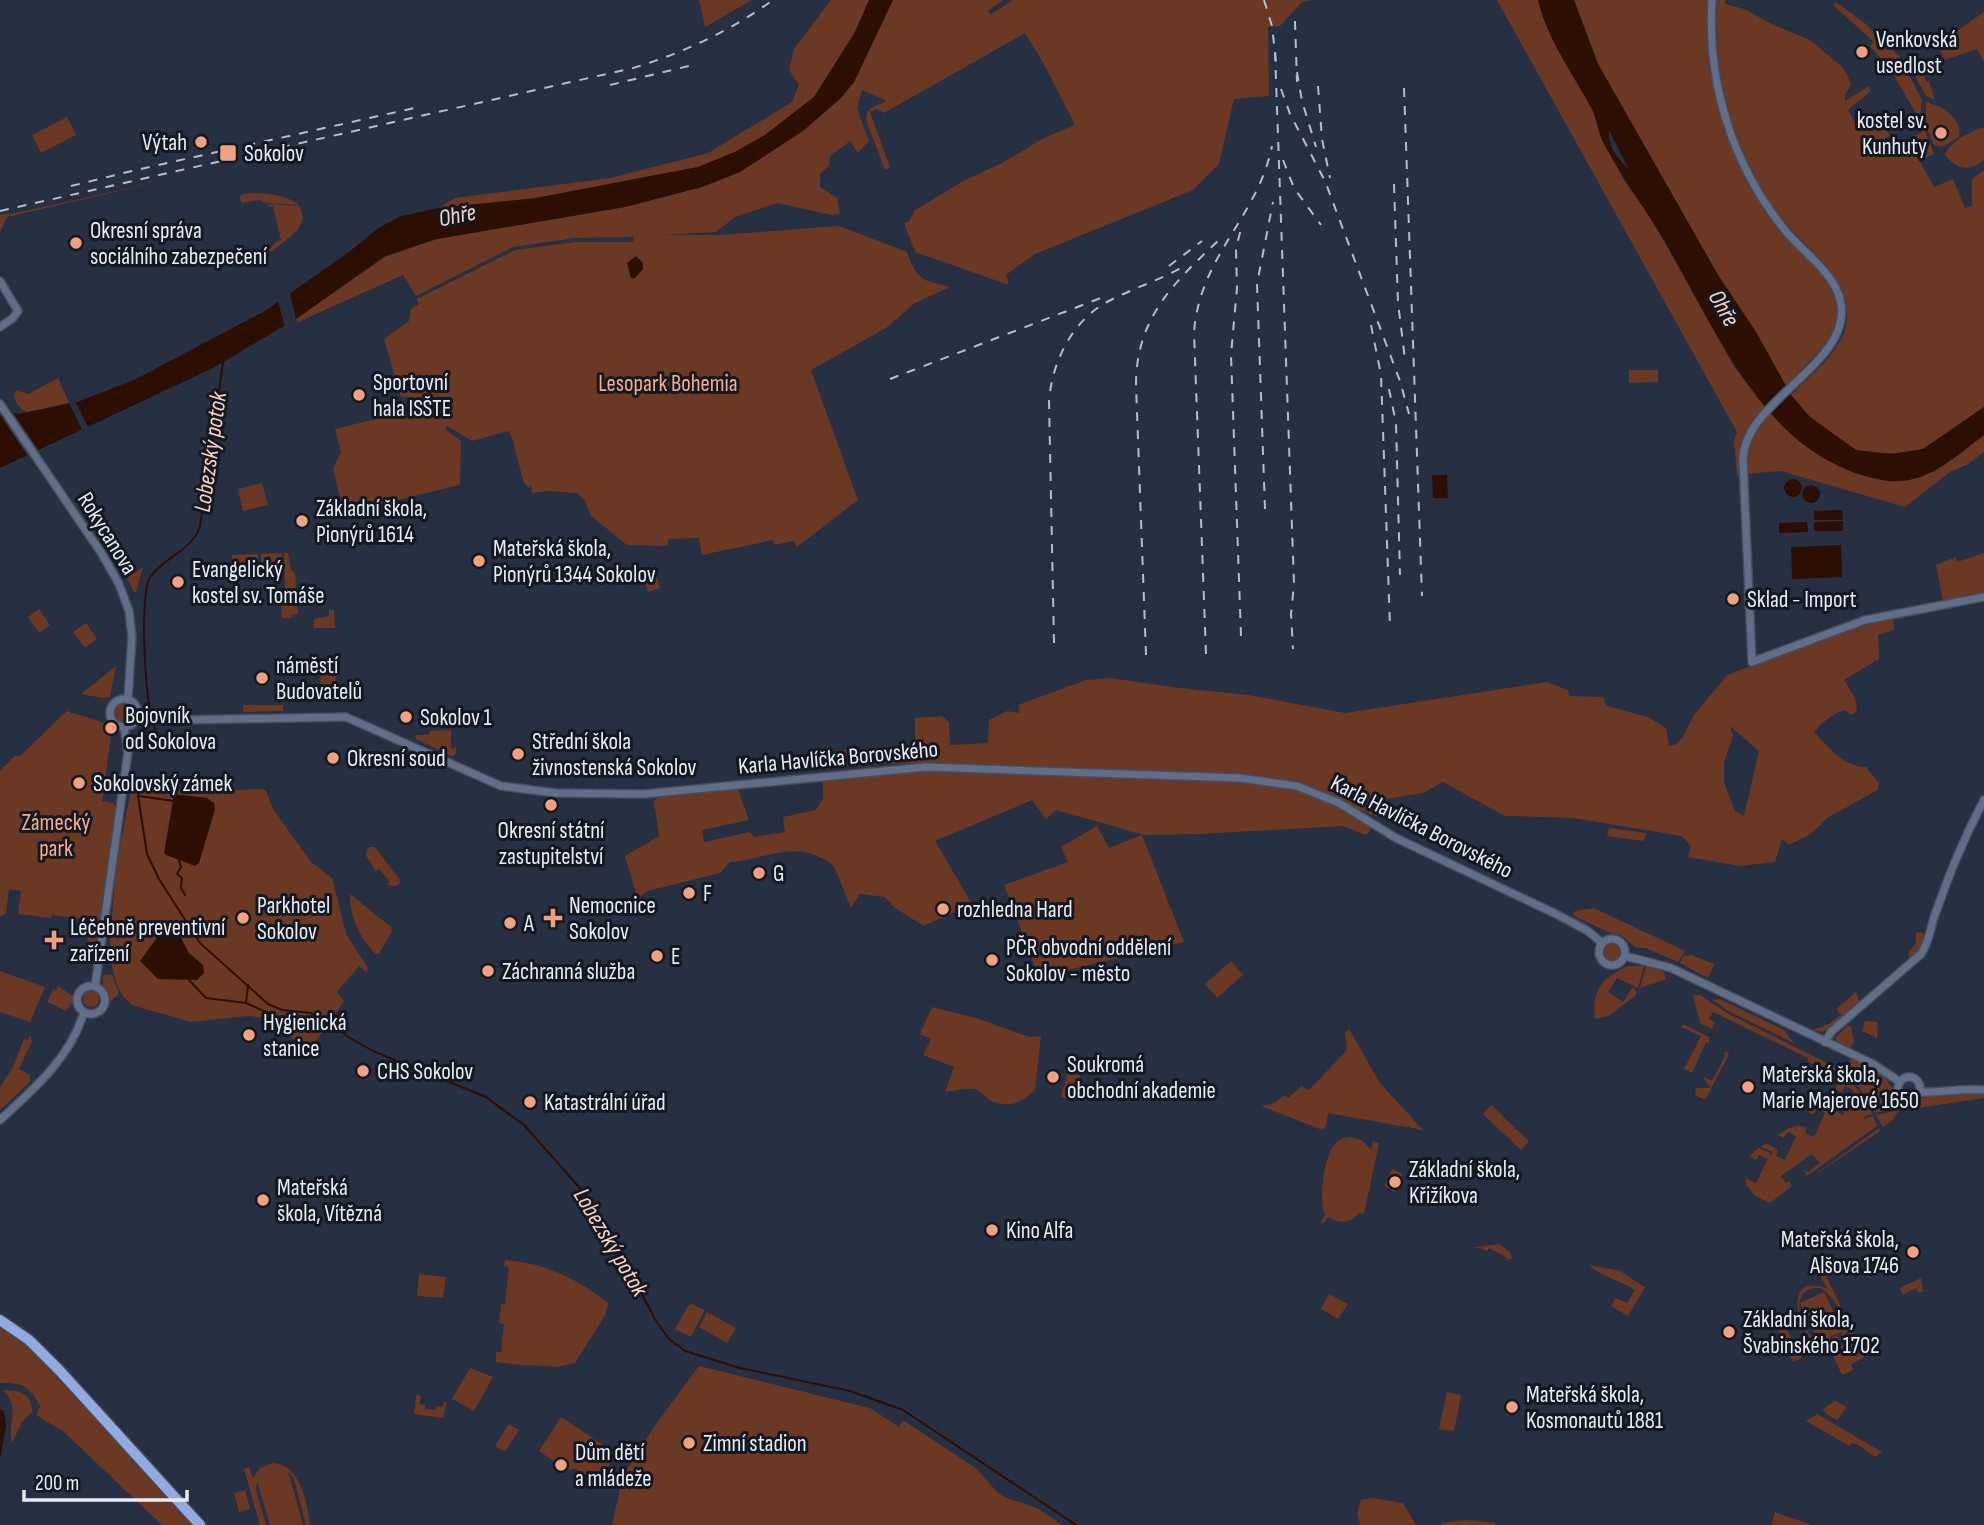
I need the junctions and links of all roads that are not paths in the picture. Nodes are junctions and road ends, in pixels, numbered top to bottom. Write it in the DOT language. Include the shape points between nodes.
graph roads {
  1 [pos="1712,0"];
  2 [pos="0,281"];
  3 [pos="0,327"];
  4 [pos="0,404"];
  5 [pos="1984,597"];
  6 [pos="128,699"];
  7 [pos="142,717"];
  8 [pos="124,727"];
  9 [pos="1984,800"];
  10 [pos="1602,943"];
  11 [pos="1625,956"];
  12 [pos="95,986"];
  13 [pos="84,1012"];
  14 [pos="1825,1042"];
  15 [pos="1900,1082"];
  16 [pos="1984,1090"];
  17 [pos="1920,1092"];
  18 [pos="0,1120"];
  19 [pos="0,1320"];
  20 [pos="200,1525"];
  1 -- 5 [label="street" via="1716,78 1734,142 1760,196 1833,283 1842,306 1834,341 1745,442 1752,662 1865,620"];
  2 -- 3 [label="street" via="18,311"];
  4 -- 6 [label="street, Rokycanova" via="107,562 125,598 132,637"];
  6 -- 7 [label="street"];
  6 -- 8 [label="street, Rokycanova" via="115,702 110,711 115,723"];
  7 -- 8 [label="street"];
  7 -- 10 [label="street, Karla Havlíčka Borovského" via="352,719 501,786 556,793 645,794 926,766 1240,778 1297,786 1588,930"];
  8 -- 12 [label="street, Rokycanova" via="127,764"];
  9 -- 14 [label="street" via="1957,855 1926,947"];
  10 -- 11 [label="street" via="1619,941"];
  10 -- 11 [label="street" via="1599,954 1605,964 1617,965"];
  11 -- 14 [label="street" via="1671,968"];
  12 -- 13 [label="street" via="78,994"];
  12 -- 13 [label="street" via="104,995 103,1006 95,1013"];
  13 -- 18 [label="street" via="76,1034 44,1079"];
  14 -- 15 [label="street"];
  15 -- 17 [label="street" via="1913,1077"];
  15 -- 17 [label="street" via="1903,1097 1913,1098"];
  16 -- 17 [label="street"];
  19 -- 20 [label="main road" via="29,1340 60,1371"];
}
